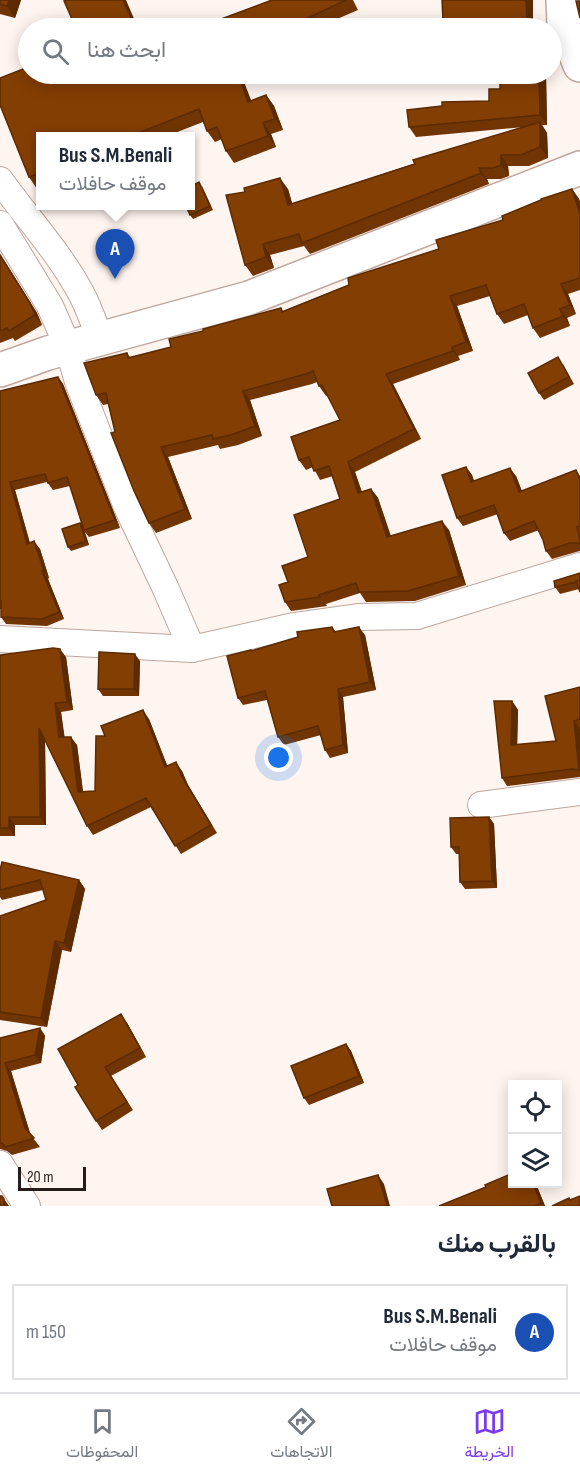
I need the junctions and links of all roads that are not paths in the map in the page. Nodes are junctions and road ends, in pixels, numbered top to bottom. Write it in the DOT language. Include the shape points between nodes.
graph roads {
  1 [pos="563,0"];
  2 [pos="580,65"];
  3 [pos="580,168"];
  4 [pos="0,180"];
  5 [pos="0,224"];
  6 [pos="100,338"];
  7 [pos="68,347"];
  8 [pos="0,370"];
  9 [pos="580,566"];
  10 [pos="0,639"];
  11 [pos="192,649"];
  12 [pos="580,792"];
  13 [pos="481,805"];
  14 [pos="0,1164"];
  15 [pos="27,1206"];
  1 -- 2 [label="main road" via="564,24"];
  3 -- 6 [label="main road" via="249,298"];
  4 -- 6 [label="street" via="82,295"];
  5 -- 7 [label="street" via="50,306"];
  6 -- 7 [label="main road"];
  7 -- 8 [label="main road"];
  7 -- 11 [label="street" via="127,507"];
  9 -- 11 [label="street" via="417,616 358,617 294,626"];
  10 -- 11 [label="street"];
  12 -- 13 [label="street"];
  14 -- 15 [label="street"];
}
